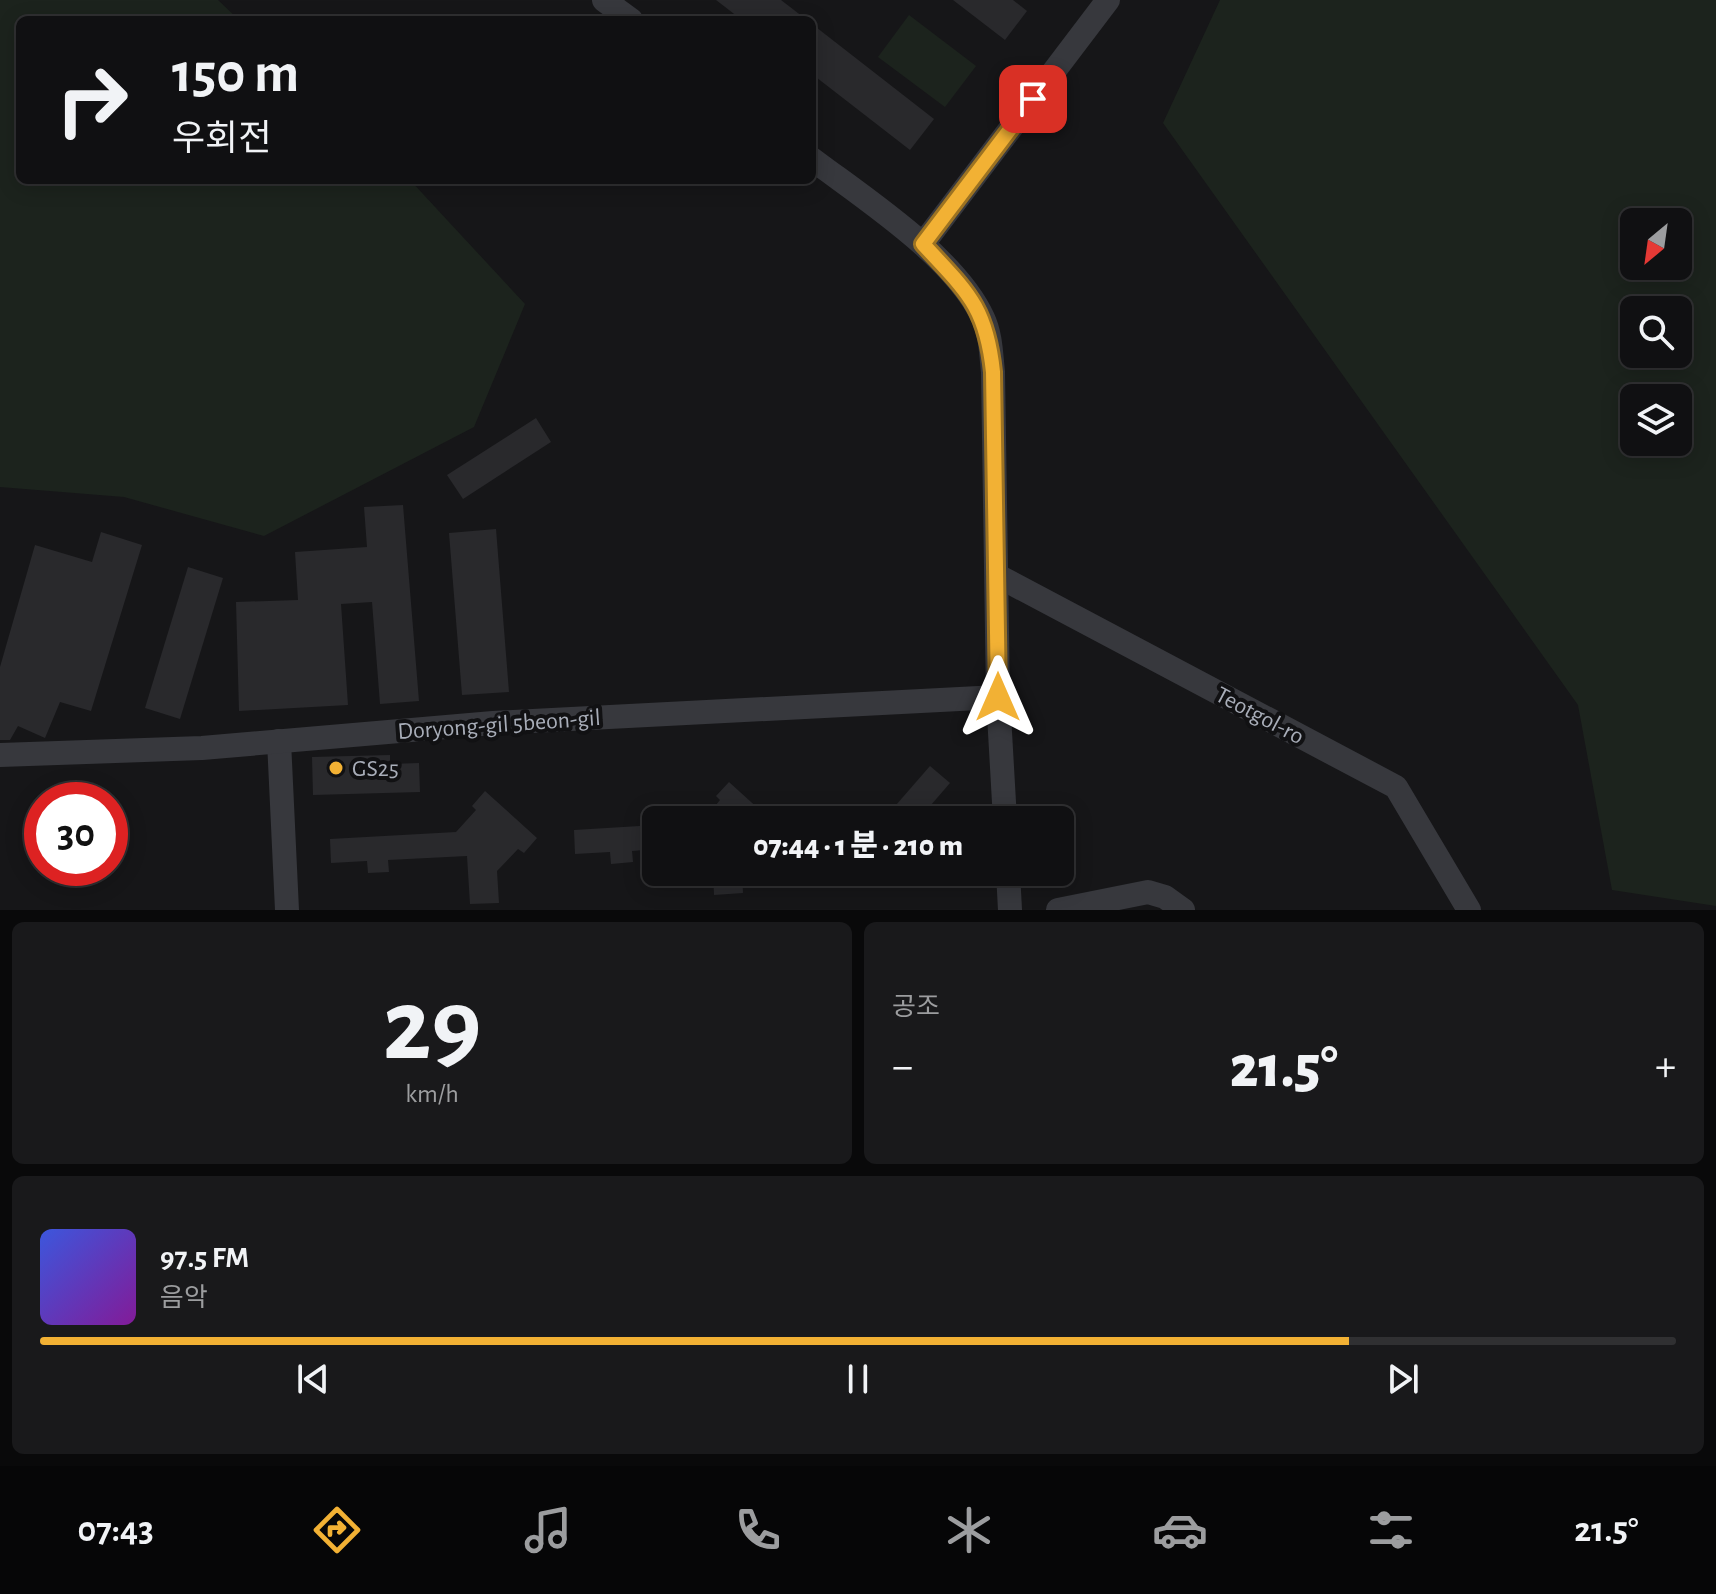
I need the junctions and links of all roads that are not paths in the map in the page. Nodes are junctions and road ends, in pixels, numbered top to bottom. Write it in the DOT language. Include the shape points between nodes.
graph roads {
  1 [pos="604,0"];
  2 [pos="1108,0"];
  3 [pos="626,16"];
  4 [pos="816,162"];
  5 [pos="923,244"];
  6 [pos="998,576"];
  7 [pos="998,697"];
  8 [pos="279,741"];
  9 [pos="0,755"];
  10 [pos="1004,806"];
  11 [pos="1009,886"];
  12 [pos="287,910"];
  13 [pos="1010,910"];
  14 [pos="1058,910"];
  15 [pos="1183,910"];
  16 [pos="1469,910"];
  1 -- 3 [label="street"];
  2 -- 5 [label="street"];
  4 -- 5 [label="street"];
  5 -- 6 [label="street" via="972,298 990,342"];
  6 -- 7 [label="street"];
  6 -- 16 [label="street, Teotgol-ro" via="1396,787"];
  7 -- 8 [label="street, Doryong-gil 5beon-gil" via="493,723"];
  7 -- 10 [label="street"];
  8 -- 9 [label="street, Doryong-gil 5beon-gil"];
  8 -- 12 [label="street"];
  11 -- 13 [label="street"];
  14 -- 15 [label="street" via="1148,892"];
}
